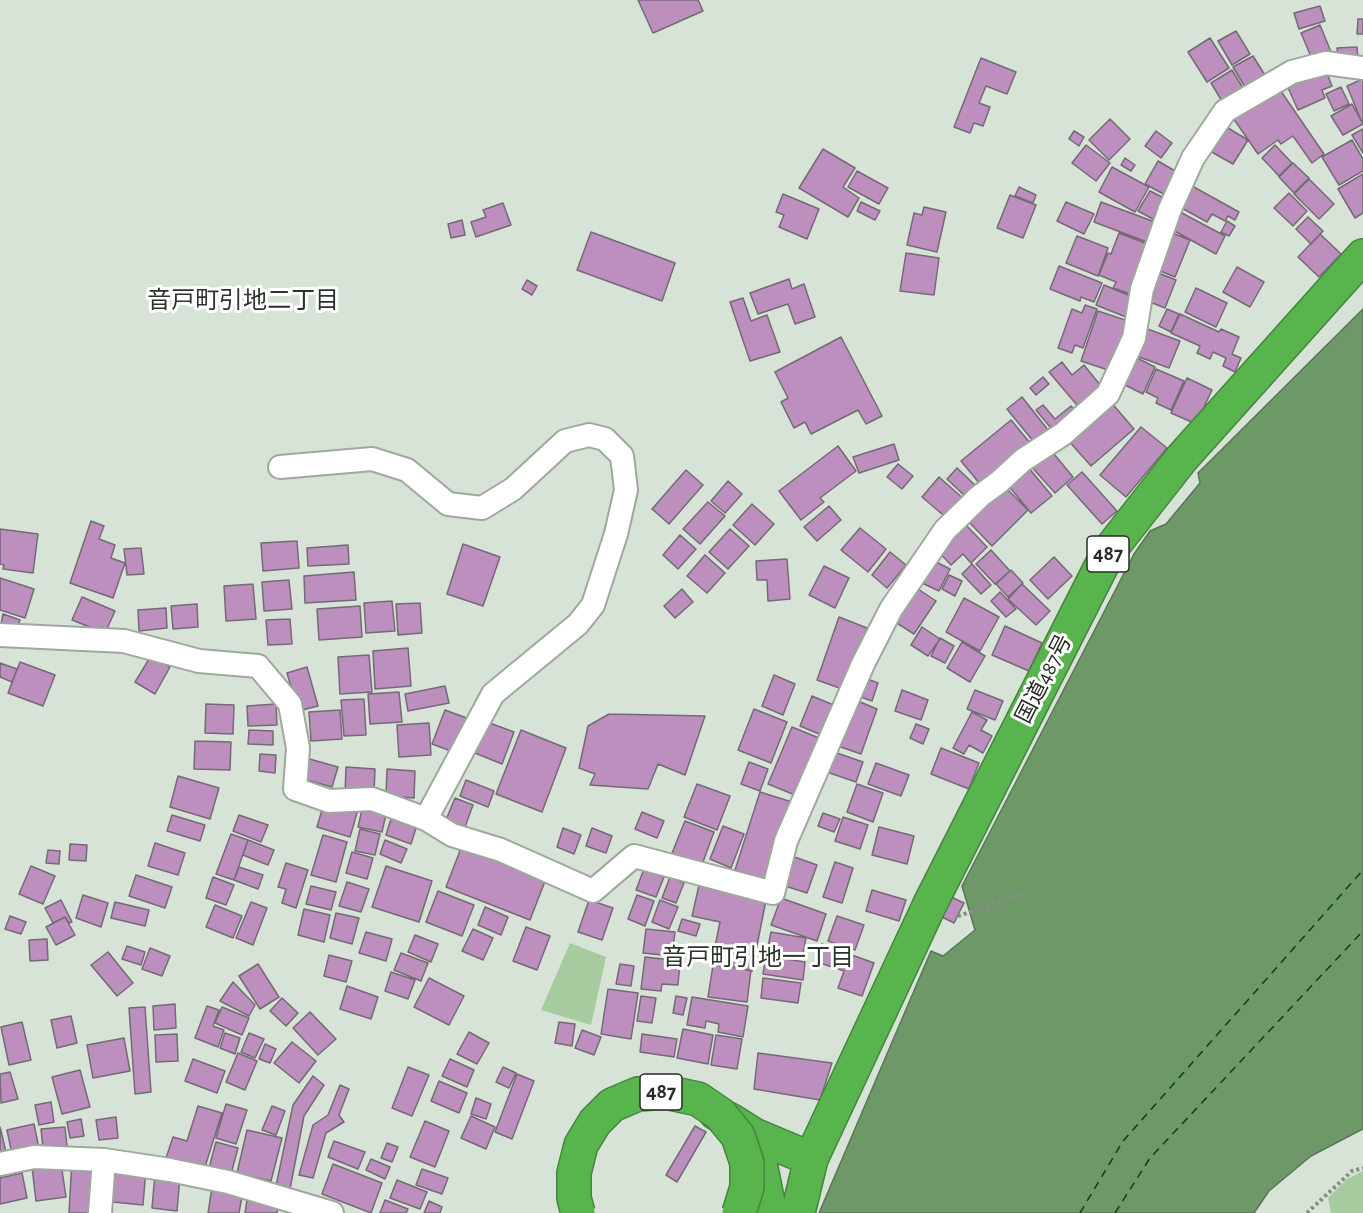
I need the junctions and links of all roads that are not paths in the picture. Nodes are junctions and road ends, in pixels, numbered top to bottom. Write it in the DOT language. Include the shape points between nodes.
graph roads {
  1 [pos="1363,68"];
  2 [pos="1363,256"];
  3 [pos="280,467"];
  4 [pos="0,636"];
  5 [pos="426,819"];
  6 [pos="754,1135"];
  7 [pos="811,1159"];
  8 [pos="104,1160"];
  9 [pos="0,1164"];
  10 [pos="100,1213"];
  11 [pos="332,1213"];
  12 [pos="578,1213"];
  13 [pos="585,1213"];
  14 [pos="739,1213"];
  15 [pos="770,1213"];
  16 [pos="798,1213"];
  1 -- 5 [label="street" via="1326,63 1292,72 1225,111 1193,158 1170,209 1142,289 1134,338 1108,394 1063,434 1023,460 980,496 945,531 915,572 863,664 786,841 773,892 634,856 593,891 501,850 453,835"];
  2 -- 7 [label="highway, 国道487号 / 487" via="1182,458 1109,551 930,904"];
  3 -- 5 [label="street" via="372,459 407,470 448,504 482,508 513,489 565,441 589,435 605,439 622,456 626,490 593,605 578,624 493,694"];
  4 -- 5 [label="street" via="123,641 199,661 258,666 290,704 298,748 295,789 329,801 372,799"];
  6 -- 7 [label="highway, 487"];
  6 -- 13 [label="highway, 487" via="698,1105 665,1098 638,1102 614,1112 600,1124 585,1149 581,1174"];
  6 -- 15 [label="highway"];
  7 -- 16 [label="highway, 国道487号 / 487"];
  8 -- 9 [label="street" via="34,1156"];
  8 -- 10 [label="street"];
  8 -- 11 [label="street" via="228,1182"];
  12 -- 14 [label="highway, 487, bridge" via="574,1173 581,1145 595,1122 612,1105 638,1094 665,1092 698,1099 720,1114 738,1136 747,1163 747,1187"];
}
